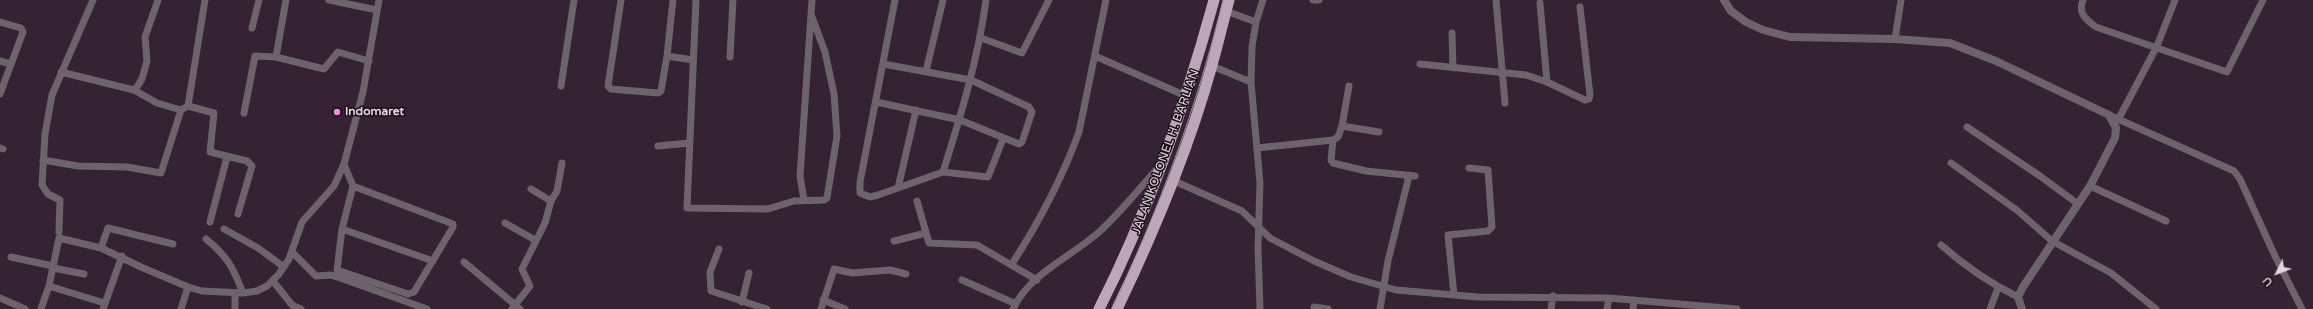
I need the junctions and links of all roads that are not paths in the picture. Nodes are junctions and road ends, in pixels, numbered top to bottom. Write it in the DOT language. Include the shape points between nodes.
graph roads {
  1 [pos="93,0"];
  2 [pos="158,0"];
  3 [pos="205,0"];
  4 [pos="259,0"];
  5 [pos="286,0"];
  6 [pos="329,0"];
  7 [pos="379,0"];
  8 [pos="574,0"];
  9 [pos="621,0"];
  10 [pos="673,0"];
  11 [pos="696,0"];
  12 [pos="733,0"];
  13 [pos="812,0"];
  14 [pos="895,0"];
  15 [pos="943,0"];
  16 [pos="986,0"];
  17 [pos="1049,0"];
  18 [pos="1106,0"];
  19 [pos="1214,0"];
  20 [pos="1263,0"];
  21 [pos="1313,0"];
  22 [pos="1319,0"];
  23 [pos="1496,0"];
  24 [pos="1724,0"];
  25 [pos="1901,0"];
  26 [pos="2083,0"];
  27 [pos="2175,0"];
  28 [pos="2263,0"];
  29 [pos="1540,3"];
  30 [pos="1227,5"];
  31 [pos="1580,7"];
  32 [pos="378,10"];
  33 [pos="812,17"];
  34 [pos="0,22"];
  35 [pos="1256,22"];
  36 [pos="252,28"];
  37 [pos="1452,33"];
  38 [pos="981,38"];
  39 [pos="1895,39"];
  40 [pos="2156,46"];
  41 [pos="667,56"];
  42 [pos="1094,56"];
  43 [pos="276,57"];
  44 [pos="730,57"];
  45 [pos="692,60"];
  46 [pos="0,61"];
  47 [pos="369,61"];
  48 [pos="11,64"];
  49 [pos="883,64"];
  50 [pos="1420,64"];
  51 [pos="1212,66"];
  52 [pos="1453,68"];
  53 [pos="1504,71"];
  54 [pos="61,72"];
  55 [pos="926,72"];
  56 [pos="971,80"];
  57 [pos="1251,82"];
  58 [pos="1547,82"];
  59 [pos="561,86"];
  60 [pos="1349,86"];
  61 [pos="135,90"];
  62 [pos="0,94"];
  63 [pos="1186,96"];
  64 [pos="876,102"];
  65 [pos="1505,103"];
  66 [pos="188,106"];
  67 [pos="181,110"];
  68 [pos="916,110"];
  69 [pos="244,113"];
  70 [pos="2109,115"];
  71 [pos="960,120"];
  72 [pos="2118,120"];
  73 [pos="1342,126"];
  74 [pos="1967,126"];
  75 [pos="1379,132"];
  76 [pos="1003,139"];
  77 [pos="1333,140"];
  78 [pos="689,143"];
  79 [pos="658,146"];
  80 [pos="1257,148"];
  81 [pos="227,157"];
  82 [pos="43,160"];
  83 [pos="562,163"];
  84 [pos="1951,163"];
  85 [pos="344,164"];
  86 [pos="1160,166"];
  87 [pos="1469,168"];
  88 [pos="943,172"];
  89 [pos="1172,180"];
  90 [pos="353,186"];
  91 [pos="2090,186"];
  92 [pos="898,188"];
  93 [pos="531,189"];
  94 [pos="804,200"];
  95 [pos="551,201"];
  96 [pos="917,201"];
  97 [pos="2078,204"];
  98 [pos="238,214"];
  99 [pos="2166,221"];
  100 [pos="210,222"];
  101 [pos="505,223"];
  102 [pos="224,229"];
  103 [pos="342,229"];
  104 [pos="1259,229"];
  105 [pos="59,232"];
  106 [pos="926,234"];
  107 [pos="206,239"];
  108 [pos="536,240"];
  109 [pos="894,241"];
  110 [pos="2052,241"];
  111 [pos="173,244"];
  112 [pos="1941,245"];
  113 [pos="101,248"];
  114 [pos="718,249"];
  115 [pos="292,252"];
  116 [pos="122,256"];
  117 [pos="11,257"];
  118 [pos="434,261"];
  119 [pos="464,262"];
  120 [pos="1012,264"];
  121 [pos="53,267"];
  122 [pos="284,267"];
  123 [pos="749,272"];
  124 [pos="84,274"];
  125 [pos="906,274"];
  126 [pos="273,280"];
  127 [pos="962,280"];
  128 [pos="1037,280"];
  129 [pos="49,286"];
  130 [pos="1383,286"];
  131 [pos="188,287"];
  132 [pos="1998,288"];
  133 [pos="235,293"];
  134 [pos="243,293"];
  135 [pos="1454,296"];
  136 [pos="1553,296"];
  137 [pos="2018,297"];
  138 [pos="0,298"];
  139 [pos="1609,298"];
  140 [pos="823,300"];
  141 [pos="1634,300"];
  142 [pos="742,302"];
  143 [pos="1658,305"];
  144 [pos="102,306"];
  145 [pos="1014,306"];
  146 [pos="1314,307"];
  147 [pos="1682,307"];
  148 [pos="516,308"];
  149 [pos="762,308"];
  150 [pos="1710,308"];
  151 [pos="25,309"];
  152 [pos="41,309"];
  153 [pos="181,309"];
  154 [pos="235,309"];
  155 [pos="301,309"];
  156 [pos="426,309"];
  157 [pos="821,309"];
  158 [pos="845,309"];
  159 [pos="1099,309"];
  160 [pos="1117,309"];
  161 [pos="1260,309"];
  162 [pos="1328,309"];
  163 [pos="1380,309"];
  164 [pos="1551,309"];
  165 [pos="1607,309"];
  166 [pos="1632,309"];
  167 [pos="1737,309"];
  168 [pos="1990,309"];
  169 [pos="2022,309"];
  170 [pos="2156,309"];
  171 [pos="2302,309"];
  1 -- 54 [label="street"];
  2 -- 61 [label="street" via="145,37 147,61 142,80"];
  3 -- 66 [label="street"];
  4 -- 36 [label="street"];
  5 -- 43 [label="street"];
  6 -- 32 [label="street"];
  7 -- 32 [label="street"];
  8 -- 59 [label="street"];
  9 -- 41 [label="street" via="608,86 611,89 660,93"];
  10 -- 41 [label="street"];
  11 -- 45 [label="street"];
  12 -- 44 [label="street"];
  13 -- 33 [label="street"];
  14 -- 49 [label="street"];
  15 -- 55 [label="street"];
  16 -- 38 [label="street"];
  17 -- 38 [label="street" via="1022,53"];
  18 -- 42 [label="street"];
  19 -- 63 [label="highway"];
  20 -- 35 [label="street"];
  21 -- 22 [label="street"];
  23 -- 53 [label="street"];
  24 -- 39 [label="street" via="1731,11 1746,22 1763,30 1790,37"];
  25 -- 39 [label="street"];
  26 -- 40 [label="street" via="2083,16 2096,27"];
  27 -- 40 [label="street"];
  28 -- 40 [label="street" via="2227,72"];
  29 -- 58 [label="street"];
  30 -- 35 [label="street"];
  30 -- 51 [label="highway, JALAN KOLONEL H. BARLIAN"];
  31 -- 58 [label="street" via="1589,99 1585,100"];
  32 -- 47 [label="street"];
  33 -- 94 [label="street" via="807,51 800,176"];
  33 -- 94 [label="street" via="825,52 834,94 837,136 827,198"];
  34 -- 48 [label="street" via="21,28 24,32"];
  35 -- 57 [label="street"];
  37 -- 52 [label="street"];
  38 -- 56 [label="street"];
  39 -- 70 [label="street" via="1950,43 1982,54"];
  40 -- 72 [label="street"];
  41 -- 45 [label="street"];
  42 -- 63 [label="street"];
  42 -- 120 [label="street" via="1079,132 1072,151 1040,219"];
  43 -- 47 [label="street" via="324,69 338,52"];
  43 -- 69 [label="street" via="254,56"];
  45 -- 78 [label="street"];
  46 -- 48 [label="street"];
  47 -- 85 [label="street"];
  48 -- 62 [label="street"];
  49 -- 55 [label="street"];
  49 -- 64 [label="street"];
  50 -- 52 [label="street"];
  51 -- 57 [label="street"];
  51 -- 89 [label="highway, JALAN KOLONEL H. BARLIAN"];
  52 -- 53 [label="street"];
  53 -- 58 [label="street"];
  53 -- 65 [label="street"];
  54 -- 61 [label="street"];
  54 -- 82 [label="street" via="52,95"];
  55 -- 56 [label="street"];
  56 -- 71 [label="street"];
  56 -- 76 [label="street" via="1031,109 1022,143"];
  57 -- 80 [label="street"];
  60 -- 73 [label="street"];
  61 -- 67 [label="street" via="157,103"];
  63 -- 86 [label="highway"];
  64 -- 68 [label="street"];
  64 -- 92 [label="street" via="860,192 870,197"];
  66 -- 67 [label="street"];
  66 -- 81 [label="street" via="215,113 210,150 211,153"];
  67 -- 82 [label="street" via="161,174 127,167 78,166"];
  68 -- 71 [label="street"];
  68 -- 92 [label="street"];
  70 -- 72 [label="street"];
  70 -- 91 [label="street" via="2116,128 2115,138"];
  71 -- 76 [label="street"];
  71 -- 88 [label="street"];
  72 -- 171 [label="street" via="2234,172 2240,179"];
  73 -- 75 [label="street"];
  73 -- 77 [label="street" via="1339,136"];
  74 -- 97 [label="street"];
  76 -- 88 [label="street" via="988,177"];
  77 -- 80 [label="street"];
  77 -- 130 [label="street" via="1333,163 1366,171 1412,176"];
  78 -- 79 [label="street"];
  78 -- 94 [label="street" via="687,208 768,209"];
  80 -- 104 [label="street" via="1260,183"];
  81 -- 98 [label="street" via="247,161 252,166"];
  81 -- 100 [label="street"];
  82 -- 105 [label="street" via="44,190 60,200"];
  83 -- 95 [label="street" via="557,191"];
  84 -- 110 [label="street" via="2018,211"];
  85 -- 90 [label="street"];
  85 -- 115 [label="street" via="334,186 302,222"];
  86 -- 128 [label="street" via="1099,232"];
  86 -- 159 [label="highway" via="1116,276"];
  87 -- 135 [label="street" via="1488,170 1492,227 1488,231 1448,235"];
  88 -- 92 [label="street"];
  89 -- 104 [label="street" via="1242,211"];
  89 -- 160 [label="highway, JALAN KOLONEL H. BARLIAN"];
  90 -- 103 [label="street"];
  90 -- 118 [label="street" via="452,223 453,227"];
  91 -- 97 [label="street"];
  91 -- 99 [label="street"];
  93 -- 95 [label="street"];
  95 -- 108 [label="street" via="545,223"];
  96 -- 106 [label="street"];
  97 -- 110 [label="street"];
  101 -- 108 [label="street"];
  102 -- 122 [label="street" via="258,248"];
  103 -- 118 [label="street"];
  103 -- 118 [label="street" via="336,267 339,271 410,294 416,290"];
  104 -- 130 [label="street" via="1270,238 1319,264"];
  104 -- 161 [label="street"];
  106 -- 109 [label="street"];
  106 -- 120 [label="street" via="930,244 977,244"];
  107 -- 134 [label="street" via="223,253"];
  108 -- 148 [label="street" via="522,269 530,286"];
  110 -- 137 [label="street"];
  110 -- 170 [label="street" via="2110,273"];
  111 -- 113 [label="street" via="108,228"];
  112 -- 132 [label="street"];
  113 -- 116 [label="street"];
  113 -- 121 [label="street" via="59,238"];
  114 -- 142 [label="street" via="710,272 711,290"];
  115 -- 122 [label="street"];
  115 -- 156 [label="street" via="316,276 331,275 385,292"];
  116 -- 131 [label="street"];
  116 -- 144 [label="street"];
  117 -- 121 [label="street"];
  119 -- 148 [label="street"];
  120 -- 128 [label="street"];
  121 -- 124 [label="street"];
  121 -- 129 [label="street"];
  122 -- 126 [label="street"];
  123 -- 142 [label="street"];
  125 -- 140 [label="street" via="890,270 833,270"];
  126 -- 134 [label="street" via="257,291"];
  126 -- 155 [label="street" via="292,305"];
  127 -- 145 [label="street"];
  128 -- 145 [label="street"];
  129 -- 144 [label="street"];
  129 -- 152 [label="street"];
  130 -- 135 [label="street" via="1404,292"];
  130 -- 163 [label="street"];
  131 -- 133 [label="street"];
  131 -- 153 [label="street"];
  132 -- 137 [label="street"];
  132 -- 168 [label="street"];
  133 -- 134 [label="street"];
  133 -- 154 [label="street"];
  135 -- 136 [label="street"];
  136 -- 139 [label="street"];
  136 -- 164 [label="street"];
  137 -- 169 [label="street"];
  138 -- 151 [label="street"];
  139 -- 141 [label="street"];
  139 -- 165 [label="street"];
  140 -- 157 [label="street"];
  140 -- 158 [label="street"];
  141 -- 143 [label="street"];
  141 -- 166 [label="street"];
  142 -- 149 [label="street"];
  143 -- 147 [label="street"];
  146 -- 162 [label="street"];
  147 -- 150 [label="street"];
  150 -- 167 [label="street"];
}
